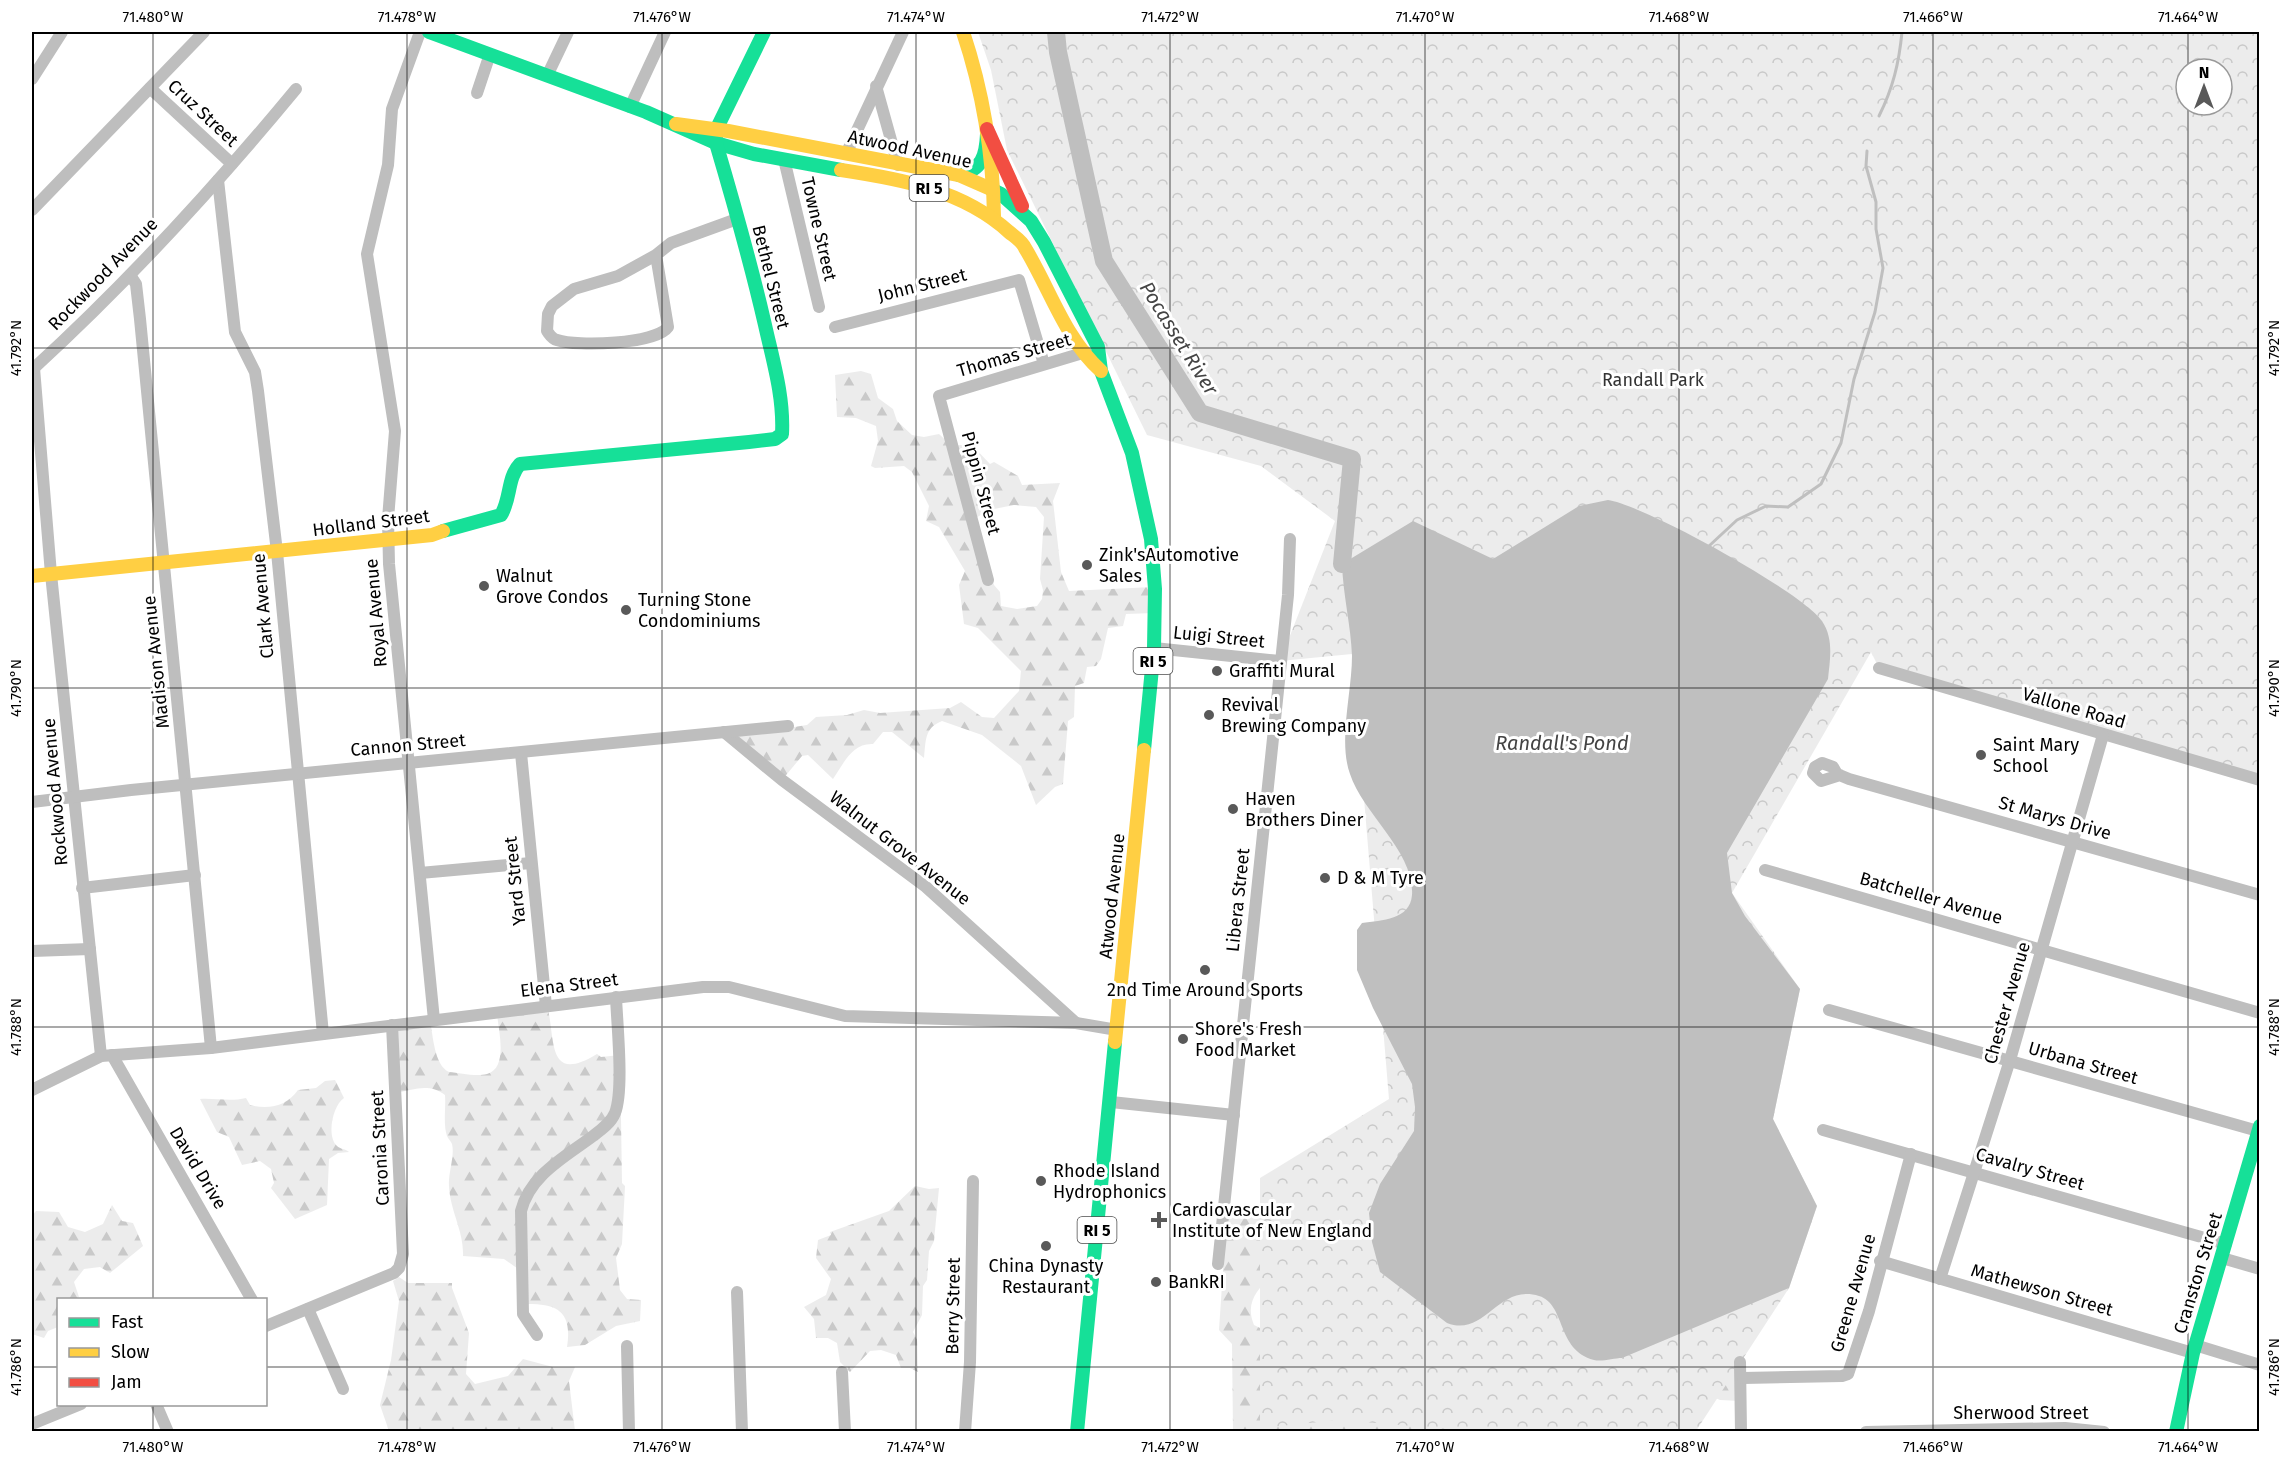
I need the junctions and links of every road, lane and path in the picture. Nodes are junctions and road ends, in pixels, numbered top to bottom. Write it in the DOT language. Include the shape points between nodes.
graph roads {
  1 [pos="63,32"];
  2 [pos="204,32"];
  3 [pos="420,32"];
  4 [pos="429,32"];
  5 [pos="568,32"];
  6 [pos="665,32"];
  7 [pos="764,32"];
  8 [pos="903,32"];
  9 [pos="963,32"];
  10 [pos="490,54"];
  11 [pos="547,76"];
  12 [pos="32,79"];
  13 [pos="876,86"];
  14 [pos="150,88"];
  15 [pos="296,89"];
  16 [pos="477,93"];
  17 [pos="630,107"];
  18 [pos="987,129"];
  19 [pos="716,136"];
  20 [pos="846,154"];
  21 [pos="784,159"];
  22 [pos="232,164"];
  23 [pos="898,165"];
  24 [pos="959,175"];
  25 [pos="218,180"];
  26 [pos="994,190"];
  27 [pos="32,210"];
  28 [pos="994,216"];
  29 [pos="737,219"];
  30 [pos="1031,221"];
  31 [pos="656,255"];
  32 [pos="130,275"];
  33 [pos="819,307"];
  34 [pos="835,327"];
  35 [pos="1098,347"];
  36 [pos="1082,354"];
  37 [pos="1044,364"];
  38 [pos="33,368"];
  39 [pos="1101,371"];
  40 [pos="939,396"];
  41 [pos="782,434"];
  42 [pos="1290,539"];
  43 [pos="388,540"];
  44 [pos="277,552"];
  45 [pos="164,562"];
  46 [pos="51,574"];
  47 [pos="32,576"];
  48 [pos="988,580"];
  49 [pos="1154,648"];
  50 [pos="1280,661"];
  51 [pos="1879,668"];
  52 [pos="788,726"];
  53 [pos="724,732"];
  54 [pos="2103,735"];
  55 [pos="520,753"];
  56 [pos="408,763"];
  57 [pos="297,774"];
  58 [pos="1840,775"];
  59 [pos="2259,780"];
  60 [pos="187,786"];
  61 [pos="76,797"];
  62 [pos="32,802"];
  63 [pos="2073,841"];
  64 [pos="531,863"];
  65 [pos="1765,870"];
  66 [pos="420,873"];
  67 [pos="195,875"];
  68 [pos="82,888"];
  69 [pos="2259,895"];
  70 [pos="90,949"];
  71 [pos="2041,949"];
  72 [pos="32,951"];
  73 [pos="616,997"];
  74 [pos="546,1006"];
  75 [pos="1829,1010"];
  76 [pos="2259,1013"];
  77 [pos="434,1020"];
  78 [pos="1076,1023"];
  79 [pos="392,1025"];
  80 [pos="1117,1029"];
  81 [pos="323,1034"];
  82 [pos="211,1048"];
  83 [pos="106,1055"];
  84 [pos="2010,1060"];
  85 [pos="32,1090"];
  86 [pos="1111,1102"];
  87 [pos="1234,1115"];
  88 [pos="2259,1129"];
  89 [pos="1823,1130"];
  90 [pos="1911,1154"];
  91 [pos="1975,1171"];
  92 [pos="2253,1173"];
  93 [pos="973,1181"];
  94 [pos="2224,1251"];
  95 [pos="1880,1261"];
  96 [pos="1218,1264"];
  97 [pos="2259,1269"];
  98 [pos="1940,1279"];
  99 [pos="737,1292"];
  100 [pos="251,1298"];
  101 [pos="308,1309"];
  102 [pos="267,1325"];
  103 [pos="537,1335"];
  104 [pos="627,1346"];
  105 [pos="2194,1349"];
  106 [pos="1740,1362"];
  107 [pos="2259,1365"];
  108 [pos="842,1372"];
  109 [pos="1743,1378"];
  110 [pos="343,1389"];
  111 [pos="76,1406"];
  112 [pos="157,1406"];
  113 [pos="32,1424"];
  114 [pos="168,1431"];
  115 [pos="629,1431"];
  116 [pos="742,1431"];
  117 [pos="845,1431"];
  118 [pos="965,1431"];
  119 [pos="1077,1431"];
  120 [pos="1741,1431"];
  121 [pos="1866,1431"];
  122 [pos="2104,1431"];
  123 [pos="2176,1431"];
  1 -- 12 [label="street"];
  2 -- 14 [label="street"];
  3 -- 43 [label="street, Royal Avenue" via="392,109 390,148 367,254 395,431"];
  4 -- 10 [label="main road, Atwood Avenue / RI 5"];
  5 -- 11 [label="street"];
  6 -- 17 [label="street"];
  7 -- 19 [label="main road"];
  8 -- 13 [label="street"];
  9 -- 18 [label="main road"];
  10 -- 11 [label="main road, Atwood Avenue / RI 5"];
  10 -- 16 [label="street"];
  11 -- 17 [label="main road, Atwood Avenue / RI 5"];
  13 -- 20 [label="street"];
  13 -- 23 [label="street"];
  14 -- 22 [label="street, Cruz Street"];
  14 -- 27 [label="street"];
  15 -- 22 [label="street, Rockwood Avenue"];
  17 -- 19 [label="main road, Atwood Avenue / RI 5"];
  18 -- 24 [label="main road" via="984,161 978,169"];
  18 -- 26 [label="main road"];
  18 -- 30 [label="main road"];
  19 -- 20 [label="main road, Atwood Avenue / RI 5"];
  19 -- 21 [label="main road, Atwood Avenue / RI 5"];
  19 -- 29 [label="main road, Bethel Street"];
  20 -- 23 [label="main road, Atwood Avenue / RI 5"];
  21 -- 28 [label="main road, Atwood Avenue / RI 5" via="923,186 958,196"];
  21 -- 33 [label="street, Towne Street"];
  22 -- 25 [label="street, Rockwood Avenue"];
  23 -- 24 [label="main road, Atwood Avenue / RI 5"];
  24 -- 26 [label="main road, Atwood Avenue / RI 5"];
  25 -- 32 [label="street, Rockwood Avenue"];
  25 -- 44 [label="street, Clark Avenue" via="235,332 255,372"];
  26 -- 28 [label="main road"];
  26 -- 30 [label="main road, Atwood Avenue / RI 5"];
  28 -- 36 [label="main road, Atwood Avenue / RI 5" via="1024,245"];
  29 -- 31 [label="street" via="671,243"];
  29 -- 41 [label="main road, Bethel Street" via="777,377"];
  30 -- 35 [label="main road, Atwood Avenue / RI 5"];
  31 -- 31 [label="street" via="618,276 574,289 556,301 548,314 547,331 564,342 651,338 662,334 668,327 668,316"];
  32 -- 38 [label="street, Rockwood Avenue"];
  32 -- 45 [label="street, Madison Avenue" via="136,284"];
  34 -- 37 [label="street, John Street" via="1019,280"];
  35 -- 36 [label="street, Thomas Street"];
  35 -- 39 [label="main road, Atwood Avenue / RI 5"];
  36 -- 37 [label="street, Thomas Street"];
  36 -- 39 [label="main road, Atwood Avenue / RI 5"];
  37 -- 40 [label="street, Thomas Street"];
  38 -- 46 [label="street, Rockwood Avenue"];
  39 -- 49 [label="main road, Atwood Avenue / RI 5" via="1132,453 1147,517 1155,589"];
  40 -- 48 [label="street, Pippin Street"];
  41 -- 43 [label="main road, Holland Street" via="775,439 749,442 520,464 513,472 509,502 501,515 432,535"];
  42 -- 50 [label="street, Libera Street"];
  43 -- 44 [label="main road, Holland Street"];
  43 -- 56 [label="street, Royal Avenue"];
  44 -- 45 [label="main road, Holland Street"];
  44 -- 57 [label="street, Clark Avenue"];
  45 -- 46 [label="main road, Holland Street"];
  45 -- 60 [label="street, Madison Avenue"];
  46 -- 47 [label="main road, Holland Street"];
  46 -- 61 [label="street, Rockwood Avenue"];
  49 -- 50 [label="street, Luigi Street"];
  49 -- 80 [label="main road, Atwood Avenue / RI 5"];
  50 -- 87 [label="street, Libera Street"];
  51 -- 54 [label="street, Vallone Road"];
  52 -- 53 [label="street, Cannon Street"];
  53 -- 55 [label="street, Cannon Street"];
  53 -- 78 [label="street, Walnut Grove Avenue" via="926,887"];
  54 -- 59 [label="street, Vallone Road"];
  54 -- 63 [label="street, Chester Avenue"];
  55 -- 56 [label="street, Cannon Street"];
  55 -- 64 [label="street, Yard Street"];
  56 -- 57 [label="street, Cannon Street"];
  56 -- 66 [label="street, Royal Avenue"];
  57 -- 60 [label="street, Cannon Street"];
  57 -- 81 [label="street, Clark Avenue"];
  58 -- 63 [label="street, St Marys Drive"];
  60 -- 61 [label="street, Cannon Street"];
  60 -- 67 [label="street, Madison Avenue"];
  61 -- 62 [label="street, Cannon Street"];
  61 -- 68 [label="street, Rockwood Avenue"];
  63 -- 69 [label="street, St Marys Drive"];
  63 -- 71 [label="street, Chester Avenue"];
  64 -- 66 [label="street"];
  64 -- 74 [label="street, Yard Street"];
  65 -- 71 [label="street, Batcheller Avenue"];
  66 -- 77 [label="street, Royal Avenue"];
  67 -- 68 [label="street"];
  67 -- 82 [label="street, Madison Avenue"];
  68 -- 70 [label="street, Rockwood Avenue"];
  70 -- 72 [label="street"];
  70 -- 83 [label="street, Rockwood Avenue"];
  71 -- 76 [label="street, Batcheller Avenue"];
  71 -- 84 [label="street, Chester Avenue"];
  73 -- 74 [label="street, Elena Street"];
  73 -- 78 [label="street, Elena Street" via="729,987 845,1016"];
  73 -- 103 [label="street" via="618,1069 614,1114 606,1126 532,1184 521,1211 523,1314"];
  74 -- 77 [label="street, Elena Street"];
  75 -- 84 [label="street, Urbana Street"];
  77 -- 79 [label="street, Elena Street"];
  78 -- 80 [label="street, Elena Street"];
  79 -- 81 [label="street, Elena Street"];
  79 -- 101 [label="street, Caronia Street" via="402,1220 399,1268"];
  80 -- 86 [label="main road, Atwood Avenue / RI 5"];
  81 -- 82 [label="street, Elena Street"];
  82 -- 83 [label="street, Elena Street"];
  83 -- 85 [label="street, Elena Street"];
  83 -- 100 [label="street, David Drive"];
  84 -- 88 [label="street, Urbana Street"];
  84 -- 91 [label="street, Chester Avenue"];
  86 -- 87 [label="street"];
  86 -- 119 [label="main road, Atwood Avenue / RI 5"];
  87 -- 96 [label="street, Libera Street"];
  88 -- 92 [label="main road, Cranston Street"];
  89 -- 90 [label="street, Cavalry Street"];
  90 -- 91 [label="street, Cavalry Street"];
  90 -- 95 [label="street, Greene Avenue"];
  91 -- 94 [label="street, Cavalry Street"];
  91 -- 98 [label="street, Chester Avenue"];
  92 -- 94 [label="main road, Cranston Street"];
  93 -- 118 [label="street, Berry Street"];
  94 -- 97 [label="street, Cavalry Street"];
  94 -- 105 [label="main road, Cranston Street"];
  95 -- 98 [label="street, Mathewson Street"];
  95 -- 109 [label="street, Greene Avenue" via="1869,1311 1848,1374"];
  98 -- 105 [label="street, Mathewson Street"];
  99 -- 116 [label="street"];
  101 -- 102 [label="street"];
  101 -- 110 [label="street"];
  104 -- 115 [label="street"];
  105 -- 107 [label="street, Mathewson Street"];
  105 -- 123 [label="main road, Cranston Street"];
  106 -- 120 [label="street"];
  108 -- 117 [label="street"];
  111 -- 113 [label="street"];
  112 -- 114 [label="street"];
  121 -- 122 [label="street, Sherwood Street"];
}
